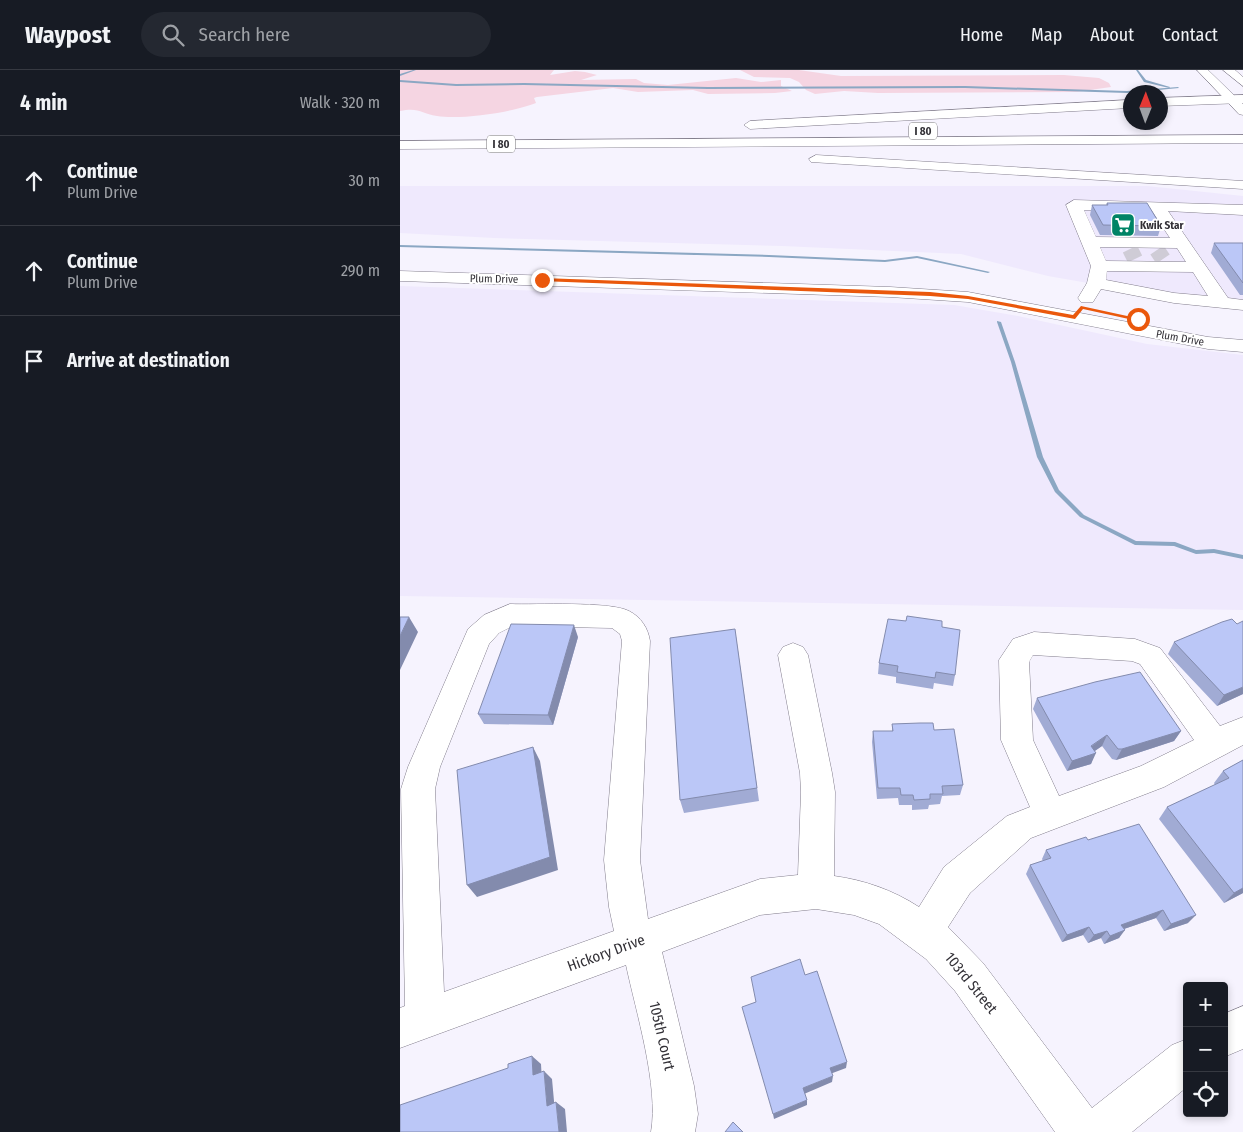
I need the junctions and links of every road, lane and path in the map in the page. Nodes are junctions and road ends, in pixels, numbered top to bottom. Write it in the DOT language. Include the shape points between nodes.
graph roads {
  1 [pos="1202,70"];
  2 [pos="1228,70"];
  3 [pos="1243,83"];
  4 [pos="1168,102"];
  5 [pos="1123,104"];
  6 [pos="1238,104"];
  7 [pos="742,125"];
  8 [pos="1243,129"];
  9 [pos="652,130"];
  10 [pos="400,134"];
  11 [pos="602,138"];
  12 [pos="1243,139"];
  13 [pos="400,145"];
  14 [pos="782,157"];
  15 [pos="801,158"];
  16 [pos="1243,185"];
  17 [pos="1157,206"];
  18 [pos="1243,210"];
  19 [pos="1090,242"];
  20 [pos="1182,243"];
  21 [pos="1139,254"];
  22 [pos="400,265"];
  23 [pos="1201,272"];
  24 [pos="545,275"];
  25 [pos="1098,275"];
  26 [pos="400,276"];
  27 [pos="1243,296"];
  28 [pos="1222,303"];
  29 [pos="1243,305"];
  30 [pos="1078,312"];
  31 [pos="1243,335"];
  32 [pos="1243,346"];
  33 [pos="793,655"];
  34 [pos="1229,737"];
  35 [pos="1051,815"];
  36 [pos="816,891"];
  37 [pos="924,932"];
  38 [pos="636,942"];
  39 [pos="413,1024"];
  40 [pos="1243,1026"];
  41 [pos="1228,1035"];
  42 [pos="1183,1063"];
  43 [pos="673,1132"];
  44 [pos="1082,1132"];
  45 [pos="1097,1132"];
  1 -- 6 [label="main road"];
  2 -- 3 [label="main road"];
  4 -- 6 [label="main road"];
  5 -- 7 [label="main road"];
  8 -- 11 [label="main road, I 80"];
  9 -- 11 [label="main road"];
  10 -- 11 [label="main road, I 80"];
  11 -- 12 [label="main road, I 80"];
  11 -- 13 [label="main road, I 80"];
  11 -- 14 [label="main road" via="676,152"];
  15 -- 16 [label="main road"];
  17 -- 18 [label="main road"];
  17 -- 19 [label="main road" via="1074,205"];
  17 -- 20 [label="main road"];
  19 -- 21 [label="main road"];
  19 -- 25 [label="main road"];
  20 -- 21 [label="main road"];
  20 -- 23 [label="main road"];
  21 -- 23 [label="main road"];
  21 -- 25 [label="main road"];
  22 -- 24 [label="main road, Plum Drive"];
  23 -- 27 [label="main road" via="1225,282 1232,293"];
  23 -- 28 [label="main road"];
  24 -- 26 [label="main road, Plum Drive"];
  24 -- 30 [label="main road, Plum Drive" via="930,294"];
  25 -- 28 [label="main road" via="1174,298"];
  25 -- 30 [label="main road"];
  28 -- 29 [label="main road"];
  30 -- 31 [label="main road, Plum Drive"];
  30 -- 32 [label="main road, Plum Drive" via="1208,343"];
  33 -- 36 [label="main road" via="816,773"];
  34 -- 35 [label="main road" via="1152,777"];
  34 -- 35 [label="main road" via="1150,656 1135,650 1034,643 1023,647 1014,660 1017,740"];
  35 -- 37 [label="main road" via="1019,827 957,880"];
  36 -- 37 [label="main road, 103rd Street" via="854,897 890,910"];
  36 -- 38 [label="main road, Hickory Drive" via="760,897"];
  37 -- 44 [label="main road, 103rd Street" via="968,977"];
  38 -- 39 [label="main road, Hickory Drive"];
  38 -- 39 [label="main road, 105th Court" via="624,888 622,860 636,641 634,631 627,622 605,615 510,615 495,621 477,637 418,789"];
  38 -- 43 [label="main road, 105th Court" via="642,949 673,1086 676,1114"];
  40 -- 41 [label="main road"];
  42 -- 45 [label="main road"];
}
